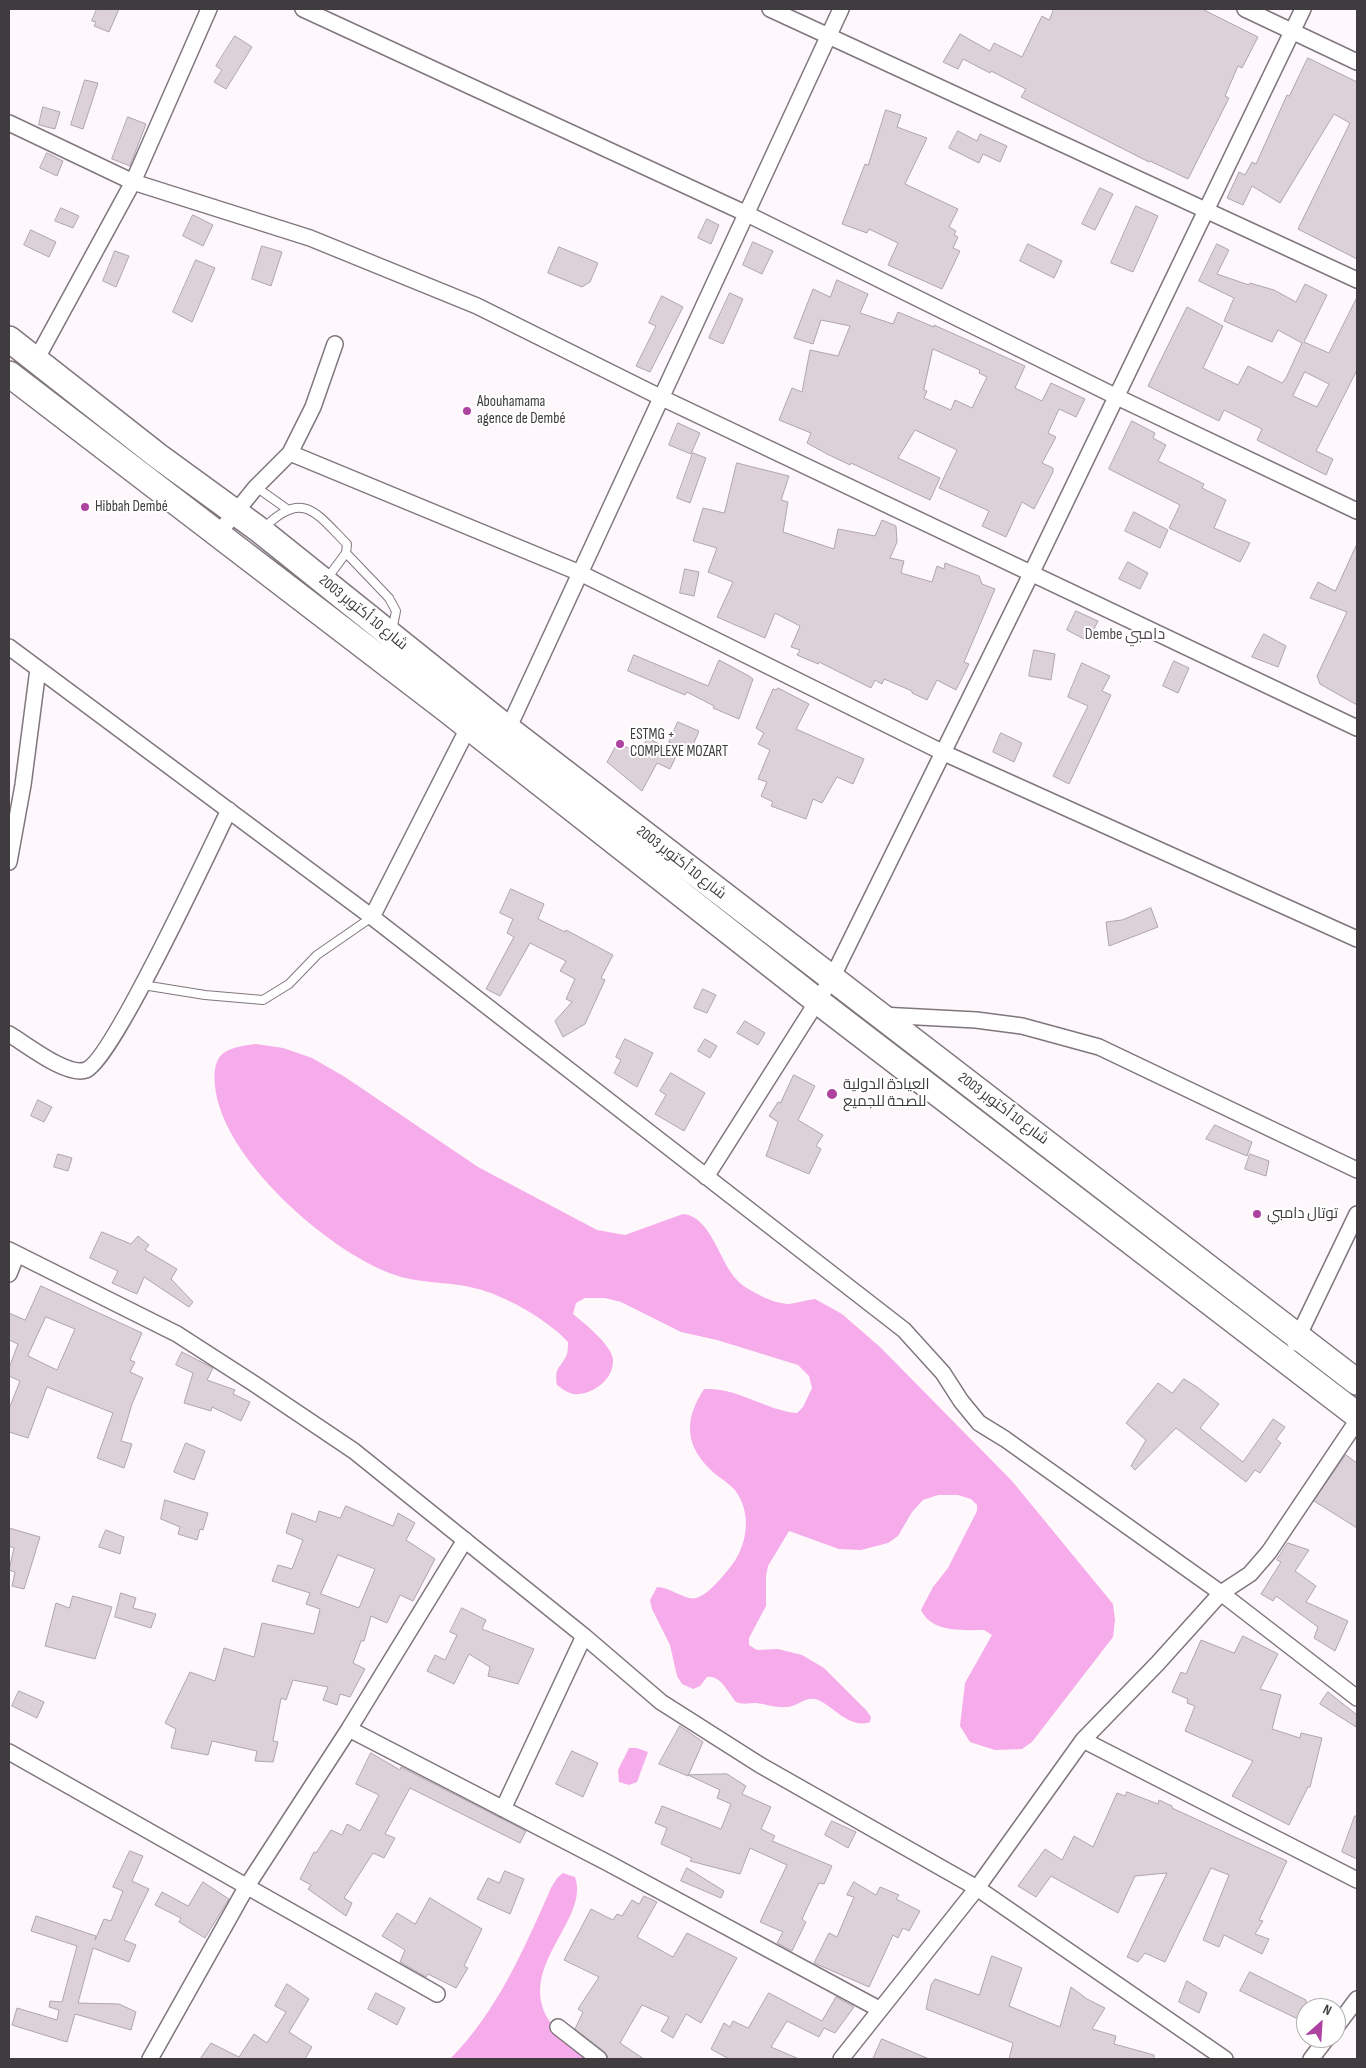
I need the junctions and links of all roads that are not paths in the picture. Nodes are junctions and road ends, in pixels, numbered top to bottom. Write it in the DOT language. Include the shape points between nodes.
graph roads {
  1 [pos="209,9"];
  2 [pos="303,9"];
  3 [pos="770,9"];
  4 [pos="841,9"];
  5 [pos="1245,9"];
  6 [pos="1303,9"];
  7 [pos="1292,31"];
  8 [pos="828,36"];
  9 [pos="1357,62"];
  10 [pos="9,123"];
  11 [pos="133,182"];
  12 [pos="1205,209"];
  13 [pos="747,214"];
  14 [pos="1357,280"];
  15 [pos="9,339"];
  16 [pos="335,344"];
  17 [pos="36,360"];
  18 [pos="9,374"];
  19 [pos="660,397"];
  20 [pos="1117,397"];
  21 [pos="290,453"];
  22 [pos="256,487"];
  23 [pos="287,509"];
  24 [pos="235,512"];
  25 [pos="1357,512"];
  26 [pos="261,531"];
  27 [pos="218,534"];
  28 [pos="346,554"];
  29 [pos="580,573"];
  30 [pos="1032,574"];
  31 [pos="324,582"];
  32 [pos="391,636"];
  33 [pos="9,647"];
  34 [pos="38,669"];
  35 [pos="468,728"];
  36 [pos="1357,728"];
  37 [pos="508,729"];
  38 [pos="944,754"];
  39 [pos="229,810"];
  40 [pos="9,862"];
  41 [pos="372,917"];
  42 [pos="1357,939"];
  43 [pos="832,978"];
  44 [pos="143,985"];
  45 [pos="816,1000"];
  46 [pos="879,1014"];
  47 [pos="9,1034"];
  48 [pos="1357,1170"];
  49 [pos="706,1177"];
  50 [pos="1357,1214"];
  51 [pos="13,1252"];
  52 [pos="9,1274"];
  53 [pos="1298,1336"];
  54 [pos="1286,1359"];
  55 [pos="1357,1382"];
  56 [pos="1357,1415"];
  57 [pos="1357,1421"];
  58 [pos="465,1540"];
  59 [pos="1221,1593"];
  60 [pos="584,1636"];
  61 [pos="1357,1698"];
  62 [pos="349,1729"];
  63 [pos="1083,1740"];
  64 [pos="9,1752"];
  65 [pos="503,1809"];
  66 [pos="1357,1880"];
  67 [pos="247,1886"];
  68 [pos="976,1888"];
  69 [pos="437,1994"];
  70 [pos="1357,1999"];
  71 [pos="879,2009"];
  72 [pos="1346,2014"];
  73 [pos="558,2027"];
  74 [pos="1319,2048"];
  75 [pos="150,2059"];
  76 [pos="599,2059"];
  77 [pos="840,2059"];
  78 [pos="1225,2059"];
  79 [pos="1311,2059"];
  1 -- 11 [label="street"];
  2 -- 13 [label="street"];
  3 -- 8 [label="street"];
  4 -- 8 [label="street"];
  5 -- 7 [label="street"];
  6 -- 7 [label="street"];
  7 -- 9 [label="street"];
  7 -- 12 [label="street"];
  8 -- 12 [label="street"];
  8 -- 13 [label="street"];
  10 -- 11 [label="street"];
  11 -- 17 [label="street"];
  11 -- 19 [label="street" via="310,238 384,266 477,306"];
  12 -- 14 [label="street"];
  12 -- 20 [label="street"];
  13 -- 19 [label="street"];
  13 -- 20 [label="street"];
  15 -- 17 [label="highway, شارع 10 أكتوبر 2003"];
  16 -- 21 [label="street" via="313,407"];
  17 -- 24 [label="highway, شارع 10 أكتوبر 2003"];
  18 -- 27 [label="highway, شارع 10 أكتوبر 2003"];
  19 -- 29 [label="street"];
  19 -- 30 [label="street"];
  20 -- 25 [label="street"];
  20 -- 30 [label="street"];
  21 -- 22 [label="street"];
  21 -- 29 [label="street"];
  22 -- 23 [label="lane"];
  22 -- 24 [label="street"];
  23 -- 26 [label="lane"];
  23 -- 28 [label="lane" via="301,507 313,511 347,544"];
  24 -- 26 [label="highway, شارع 10 أكتوبر 2003"];
  24 -- 27 [label="street"];
  26 -- 31 [label="highway, شارع 10 أكتوبر 2003"];
  27 -- 35 [label="highway, شارع 10 أكتوبر 2003"];
  28 -- 31 [label="lane"];
  28 -- 32 [label="lane" via="389,598 396,611"];
  29 -- 37 [label="street"];
  29 -- 38 [label="street"];
  30 -- 36 [label="street"];
  30 -- 38 [label="street"];
  31 -- 32 [label="highway, شارع 10 أكتوبر 2003"];
  32 -- 37 [label="highway, شارع 10 أكتوبر 2003"];
  33 -- 34 [label="street"];
  34 -- 39 [label="street"];
  34 -- 40 [label="street"];
  35 -- 41 [label="street"];
  35 -- 45 [label="highway, شارع 10 أكتوبر 2003"];
  37 -- 43 [label="highway, شارع 10 أكتوبر 2003"];
  38 -- 42 [label="street"];
  38 -- 43 [label="street"];
  39 -- 41 [label="street"];
  39 -- 44 [label="street"];
  41 -- 44 [label="lane" via="316,955 290,984 263,1000"];
  41 -- 49 [label="street"];
  43 -- 45 [label="street"];
  43 -- 46 [label="highway, شارع 10 أكتوبر 2003"];
  44 -- 47 [label="street" via="99,1058 86,1070 70,1071"];
  45 -- 49 [label="street"];
  45 -- 54 [label="highway, شارع 10 أكتوبر 2003"];
  46 -- 48 [label="street" via="1022,1026 1099,1047"];
  46 -- 53 [label="highway, شارع 10 أكتوبر 2003"];
  49 -- 59 [label="street" via="904,1330 944,1373 979,1423 1005,1438"];
  50 -- 53 [label="street"];
  51 -- 52 [label="street"];
  51 -- 58 [label="street" via="177,1334 354,1451"];
  53 -- 54 [label="street"];
  53 -- 55 [label="highway, شارع 10 أكتوبر 2003"];
  54 -- 56 [label="highway, شارع 10 أكتوبر 2003"];
  57 -- 59 [label="street" via="1269,1552 1250,1574"];
  58 -- 60 [label="street"];
  58 -- 62 [label="street"];
  59 -- 61 [label="street"];
  59 -- 63 [label="street"];
  60 -- 65 [label="street"];
  60 -- 68 [label="street" via="661,1702 760,1764"];
  62 -- 65 [label="street"];
  62 -- 67 [label="street"];
  63 -- 66 [label="street"];
  63 -- 68 [label="street"];
  64 -- 67 [label="street"];
  65 -- 71 [label="street"];
  67 -- 69 [label="street"];
  67 -- 75 [label="street"];
  68 -- 71 [label="street"];
  68 -- 78 [label="street"];
  70 -- 72 [label="street"];
  71 -- 77 [label="street"];
  73 -- 76 [label="street"];
  74 -- 79 [label="street"];
}
